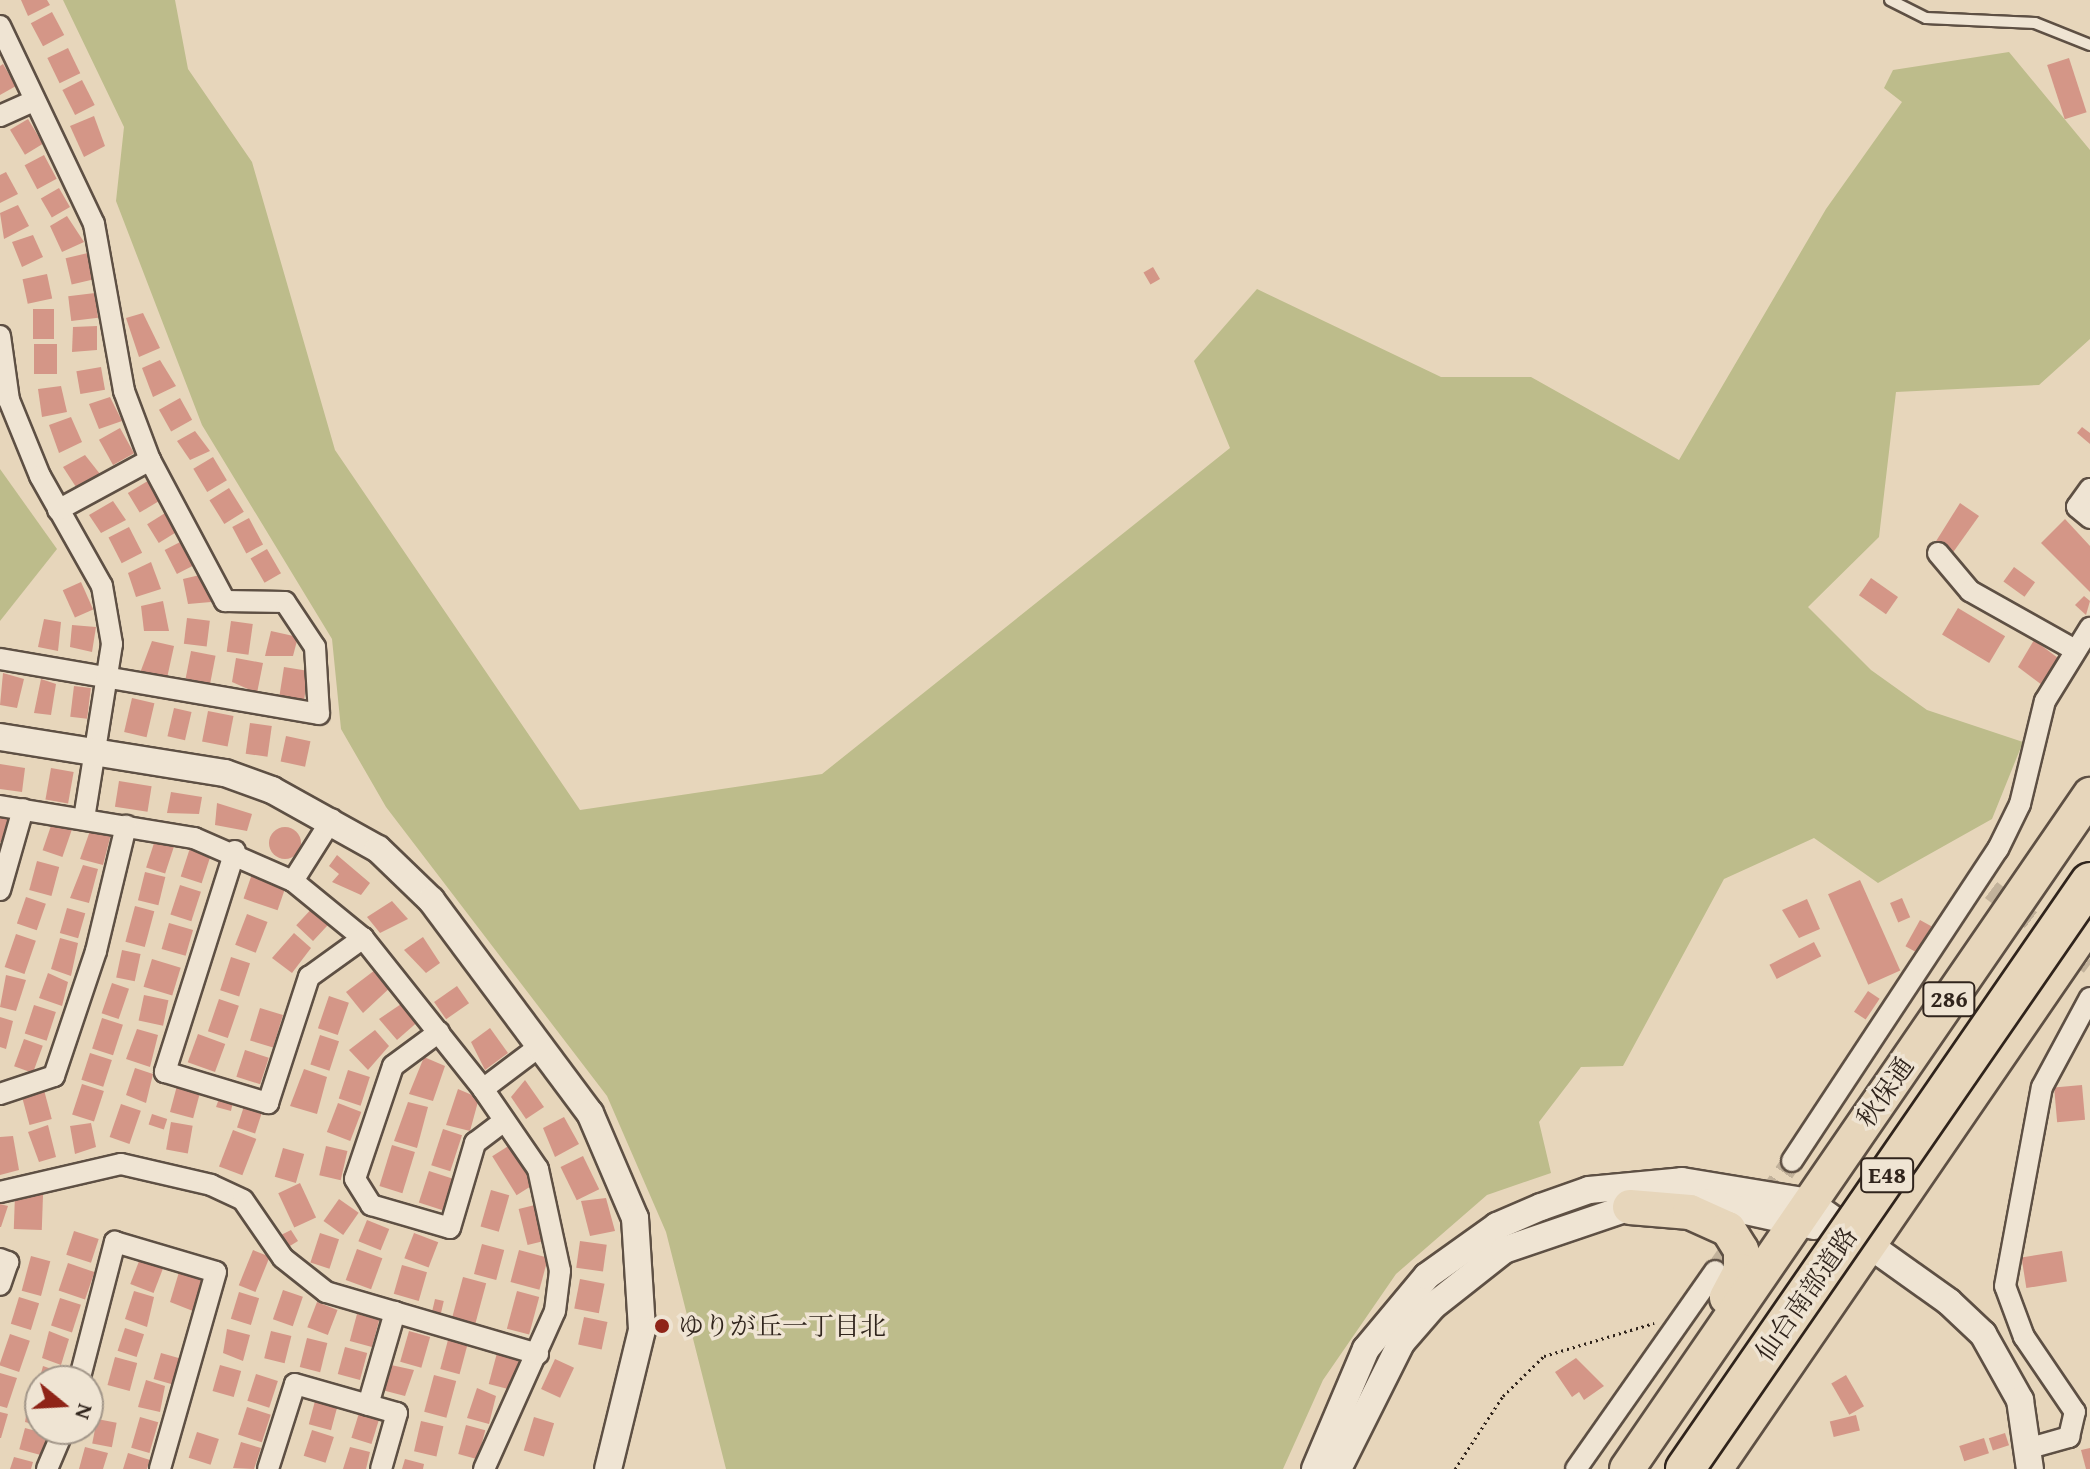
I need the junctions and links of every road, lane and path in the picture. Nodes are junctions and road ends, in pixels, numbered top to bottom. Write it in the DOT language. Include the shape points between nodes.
graph roads {
  1 [pos="1890,0"];
  2 [pos="0,26"];
  3 [pos="2090,45"];
  4 [pos="34,101"];
  5 [pos="0,116"];
  6 [pos="0,336"];
  7 [pos="150,460"];
  8 [pos="2090,489"];
  9 [pos="58,510"];
  10 [pos="2090,518"];
  11 [pos="1938,553"];
  12 [pos="2090,628"];
  13 [pos="2075,650"];
  14 [pos="0,659"];
  15 [pos="108,678"];
  16 [pos="0,737"];
  17 [pos="95,753"];
  18 [pos="2090,795"];
  19 [pos="0,806"];
  20 [pos="23,809"];
  21 [pos="84,818"];
  22 [pos="332,819"];
  23 [pos="126,826"];
  24 [pos="235,851"];
  25 [pos="293,881"];
  26 [pos="2090,882"];
  27 [pos="0,890"];
  28 [pos="2090,922"];
  29 [pos="363,938"];
  30 [pos="2090,998"];
  31 [pos="439,1032"];
  32 [pos="540,1046"];
  33 [pos="483,1089"];
  34 [pos="0,1094"];
  35 [pos="504,1121"];
  36 [pos="1792,1161"];
  37 [pos="0,1192"];
  38 [pos="1630,1207"];
  39 [pos="1803,1211"];
  40 [pos="1870,1247"];
  41 [pos="0,1259"];
  42 [pos="1715,1271"];
  43 [pos="0,1285"];
  44 [pos="395,1312"];
  45 [pos="1682,1318"];
  46 [pos="538,1354"];
  47 [pos="83,1365"];
  48 [pos="368,1405"];
  49 [pos="1656,1422"];
  50 [pos="57,1445"];
  51 [pos="2030,1459"];
  52 [pos="47,1469"];
  53 [pos="160,1469"];
  54 [pos="268,1469"];
  55 [pos="381,1469"];
  56 [pos="484,1469"];
  57 [pos="608,1469"];
  58 [pos="1315,1469"];
  59 [pos="1338,1469"];
  60 [pos="1455,1469"];
  61 [pos="1576,1469"];
  62 [pos="1627,1469"];
  63 [pos="1685,1469"];
  64 [pos="1715,1469"];
  1 -- 3 [label="lane" via="1926,18 2035,23"];
  2 -- 4 [label="street"];
  4 -- 5 [label="street"];
  4 -- 7 [label="street" via="94,224 124,391"];
  6 -- 9 [label="street" via="9,400"];
  7 -- 9 [label="street"];
  7 -- 15 [label="street" via="225,601 285,602 315,647 319,714"];
  8 -- 10 [label="street" via="2077,507"];
  9 -- 15 [label="street" via="102,586 112,644"];
  11 -- 13 [label="street" via="1970,591"];
  12 -- 13 [label="street"];
  13 -- 36 [label="street" via="2045,701 2020,804 1984,884"];
  14 -- 15 [label="street"];
  15 -- 17 [label="street"];
  16 -- 17 [label="street"];
  17 -- 21 [label="street"];
  17 -- 22 [label="street" via="225,773"];
  18 -- 39 [label="highway, 秋保通 / 286"];
  19 -- 20 [label="street"];
  20 -- 21 [label="street"];
  20 -- 27 [label="street"];
  21 -- 23 [label="street"];
  22 -- 25 [label="street"];
  22 -- 32 [label="street" via="431,900"];
  23 -- 24 [label="street"];
  23 -- 34 [label="street" via="96,951 54,1076"];
  24 -- 25 [label="street"];
  24 -- 29 [label="street" via="165,1072 268,1103 309,977"];
  25 -- 29 [label="street"];
  26 -- 63 [label="highway, 仙台南部道路 / E48, bridge"];
  28 -- 40 [label="highway"];
  29 -- 31 [label="street"];
  30 -- 51 [label="street" via="2042,1087 2005,1286 2024,1337 2075,1412 2069,1437"];
  31 -- 33 [label="street"];
  31 -- 35 [label="street" via="393,1066 355,1179 371,1205 450,1228 475,1143"];
  32 -- 33 [label="street"];
  32 -- 57 [label="street" via="616,1165 642,1260 637,1367"];
  33 -- 35 [label="street"];
  35 -- 46 [label="street" via="538,1169 553,1219 560,1271"];
  37 -- 44 [label="street" via="121,1164 211,1185 243,1200 300,1277"];
  38 -- 39 [label="street" via="1705,1202"];
  38 -- 49 [label="highway" via="1713,1219 1741,1250 1741,1271 1667,1388"];
  38 -- 59 [label="street" via="1504,1250 1433,1306 1372,1390"];
  39 -- 40 [label="street"];
  39 -- 49 [label="highway, 秋保通 / 286"];
  39 -- 58 [label="street" via="1682,1181 1634,1183 1589,1190 1497,1226 1394,1309 1345,1391"];
  40 -- 51 [label="street" via="1983,1334 2020,1400"];
  40 -- 64 [label="highway"];
  41 -- 43 [label="street" via="8,1262"];
  42 -- 45 [label="street"];
  44 -- 46 [label="street"];
  44 -- 48 [label="street"];
  45 -- 60 [label="path" via="1544,1356 1503,1396"];
  45 -- 61 [label="street"];
  46 -- 56 [label="street"];
  47 -- 53 [label="street" via="115,1242 216,1272"];
  48 -- 54 [label="street" via="295,1384"];
  48 -- 55 [label="street" via="397,1413"];
  49 -- 62 [label="highway, 秋保通 / 286"];
  50 -- 52 [label="street"];
}
